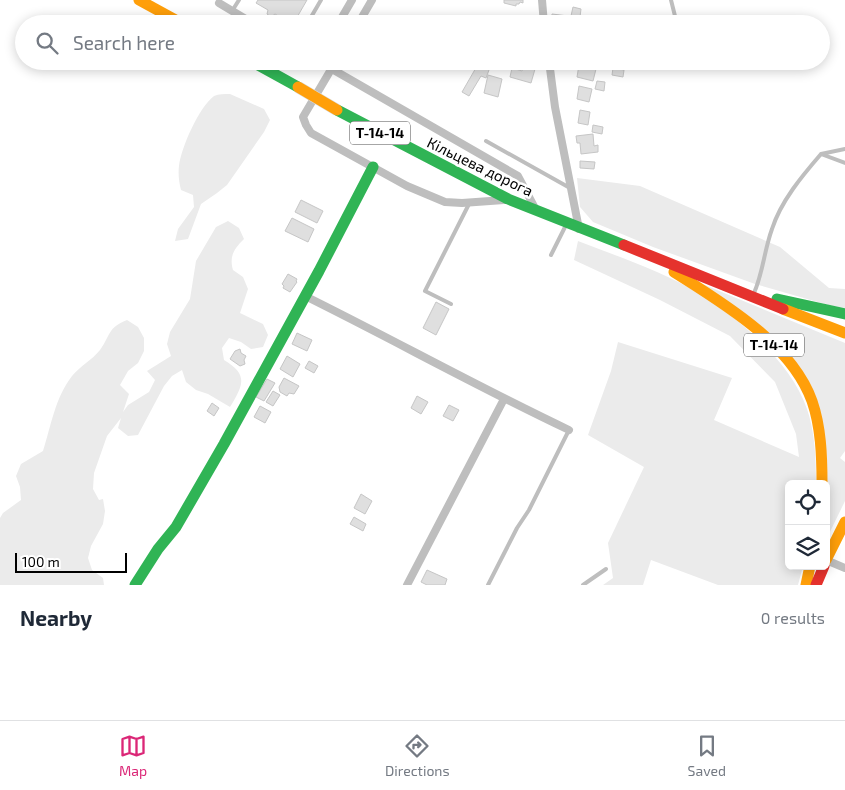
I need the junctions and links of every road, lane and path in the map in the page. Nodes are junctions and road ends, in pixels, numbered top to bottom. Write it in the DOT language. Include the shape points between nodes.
graph roads {
  1 [pos="140,0"];
  2 [pos="239,0"];
  3 [pos="321,0"];
  4 [pos="352,0"];
  5 [pos="372,0"];
  6 [pos="542,0"];
  7 [pos="671,0"];
  8 [pos="216,1"];
  9 [pos="232,11"];
  10 [pos="167,15"];
  11 [pos="239,15"];
  12 [pos="312,15"];
  13 [pos="343,15"];
  14 [pos="363,15"];
  15 [pos="543,15"];
  16 [pos="675,15"];
  17 [pos="267,70"];
  18 [pos="331,70"];
  19 [pos="550,70"];
  20 [pos="486,141"];
  21 [pos="845,149"];
  22 [pos="821,154"];
  23 [pos="845,163"];
  24 [pos="373,167"];
  25 [pos="570,188"];
  26 [pos="508,199"];
  27 [pos="470,202"];
  28 [pos="537,212"];
  29 [pos="567,224"];
  30 [pos="579,229"];
  31 [pos="552,255"];
  32 [pos="650,257"];
  33 [pos="731,288"];
  34 [pos="754,293"];
  35 [pos="305,296"];
  36 [pos="451,304"];
  37 [pos="845,314"];
  38 [pos="845,333"];
  39 [pos="504,399"];
  40 [pos="570,430"];
  41 [pos="822,480"];
  42 [pos="845,522"];
  43 [pos="830,552"];
  44 [pos="830,562"];
  45 [pos="845,568"];
  46 [pos="606,569"];
  47 [pos="809,570"];
  48 [pos="822,570"];
  49 [pos="135,585"];
  50 [pos="407,585"];
  51 [pos="488,585"];
  52 [pos="583,585"];
  53 [pos="806,585"];
  54 [pos="816,585"];
  1 -- 10 [label="main road"];
  2 -- 9 [label="lane"];
  3 -- 12 [label="lane"];
  4 -- 13 [label="street"];
  5 -- 14 [label="street"];
  6 -- 15 [label="street"];
  7 -- 16 [label="lane"];
  8 -- 9 [label="street"];
  9 -- 11 [label="street"];
  17 -- 26 [label="main road, Кільцева дорога / Т-14-14, bridge"];
  18 -- 24 [label="street" via="303,117 306,125 311,133"];
  18 -- 28 [label="street" via="518,176"];
  19 -- 25 [label="street"];
  20 -- 25 [label="lane"];
  21 -- 22 [label="lane"];
  22 -- 23 [label="lane"];
  22 -- 34 [label="lane" via="789,194 772,227"];
  24 -- 27 [label="street" via="445,202"];
  24 -- 35 [label="main road"];
  25 -- 30 [label="street"];
  26 -- 27 [label="street"];
  26 -- 28 [label="main road, Кільцева дорога / Т-14-14"];
  27 -- 36 [label="lane" via="426,291"];
  28 -- 29 [label="main road, Кільцева дорога / Т-14-14"];
  29 -- 30 [label="main road, Кільцева дорога / Т-14-14"];
  29 -- 31 [label="lane"];
  30 -- 32 [label="main road, Кільцева дорога / Т-14-14"];
  32 -- 33 [label="main road, Т-14-14"];
  32 -- 41 [label="main road, Т-14-14" via="750,323 797,373 814,407 823,462"];
  33 -- 34 [label="main road, Т-14-14"];
  33 -- 38 [label="main road, Т-14-14"];
  34 -- 37 [label="main road, Т-14-14"];
  35 -- 39 [label="street"];
  35 -- 49 [label="main road" via="176,527"];
  39 -- 40 [label="street"];
  39 -- 50 [label="street"];
  40 -- 51 [label="lane"];
  42 -- 43 [label="main road"];
  44 -- 45 [label="street"];
  46 -- 52 [label="lane"];
  47 -- 53 [label="main road"];
  48 -- 54 [label="main road"];
}
